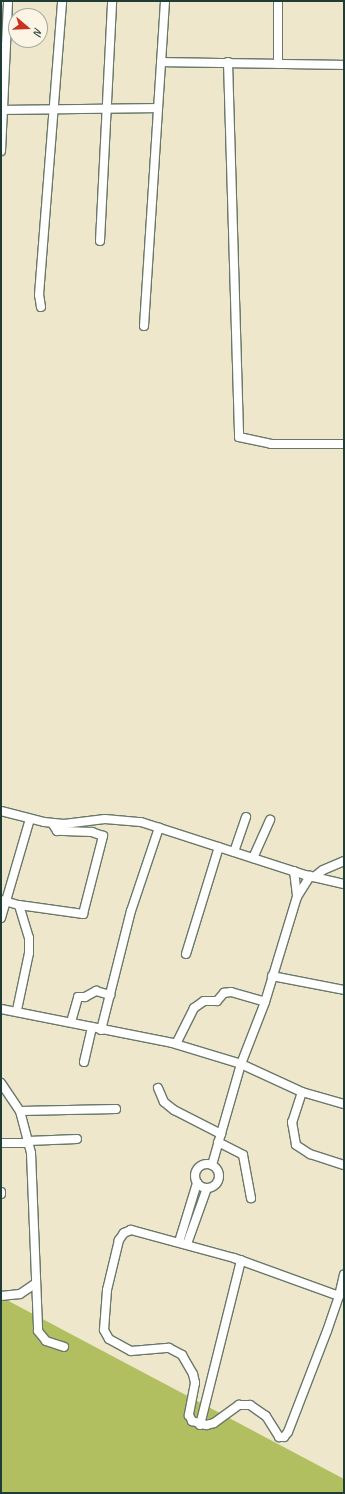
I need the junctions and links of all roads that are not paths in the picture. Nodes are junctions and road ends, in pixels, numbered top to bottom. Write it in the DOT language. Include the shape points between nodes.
graph roads {
  1 [pos="8,1"];
  2 [pos="62,1"];
  3 [pos="112,1"];
  4 [pos="164,1"];
  5 [pos="278,1"];
  6 [pos="161,62"];
  7 [pos="228,62"];
  8 [pos="278,64"];
  9 [pos="344,65"];
  10 [pos="105,108"];
  11 [pos="158,108"];
  12 [pos="55,109"];
  13 [pos="2,110"];
  14 [pos="1,150"];
  15 [pos="100,241"];
  16 [pos="41,307"];
  17 [pos="144,326"];
  18 [pos="344,444"];
  19 [pos="1,811"];
  20 [pos="246,817"];
  21 [pos="30,819"];
  22 [pos="270,820"];
  23 [pos="52,823"];
  24 [pos="159,828"];
  25 [pos="219,847"];
  26 [pos="234,852"];
  27 [pos="253,858"];
  28 [pos="344,861"];
  29 [pos="294,871"];
  30 [pos="312,877"];
  31 [pos="344,884"];
  32 [pos="297,897"];
  33 [pos="3,901"];
  34 [pos="18,905"];
  35 [pos="1,918"];
  36 [pos="186,954"];
  37 [pos="272,976"];
  38 [pos="344,990"];
  39 [pos="110,995"];
  40 [pos="265,1002"];
  41 [pos="1,1009"];
  42 [pos="17,1010"];
  43 [pos="71,1022"];
  44 [pos="92,1027"];
  45 [pos="101,1030"];
  46 [pos="176,1044"];
  47 [pos="84,1062"];
  48 [pos="241,1064"];
  49 [pos="1,1083"];
  50 [pos="158,1088"];
  51 [pos="302,1092"];
  52 [pos="344,1104"];
  53 [pos="116,1109"];
  54 [pos="20,1111"];
  55 [pos="219,1138"];
  56 [pos="77,1139"];
  57 [pos="28,1142"];
  58 [pos="1,1143"];
  59 [pos="212,1164"];
  60 [pos="344,1165"];
  61 [pos="197,1183"];
  62 [pos="207,1188"];
  63 [pos="251,1198"];
  64 [pos="179,1242"];
  65 [pos="187,1244"];
  66 [pos="241,1260"];
  67 [pos="344,1275"];
  68 [pos="35,1284"];
  69 [pos="1,1296"];
  70 [pos="339,1296"];
  71 [pos="64,1347"];
  72 [pos="200,1424"];
  1 -- 13 [label="street"];
  2 -- 12 [label="street"];
  3 -- 10 [label="street"];
  4 -- 6 [label="street"];
  5 -- 8 [label="street"];
  6 -- 7 [label="street"];
  6 -- 11 [label="street"];
  7 -- 8 [label="street"];
  7 -- 18 [label="street" via="239,437 271,444"];
  8 -- 9 [label="street"];
  10 -- 11 [label="street"];
  10 -- 12 [label="street"];
  10 -- 15 [label="street"];
  11 -- 17 [label="street"];
  12 -- 13 [label="street"];
  12 -- 16 [label="street" via="39,295"];
  13 -- 14 [label="street"];
  19 -- 21 [label="street"];
  20 -- 26 [label="street"];
  21 -- 23 [label="street"];
  21 -- 33 [label="street"];
  22 -- 27 [label="street"];
  23 -- 24 [label="street" via="105,819 141,822"];
  23 -- 34 [label="street" via="57,831 92,832 103,836 83,914"];
  24 -- 25 [label="street"];
  24 -- 39 [label="street" via="131,911"];
  25 -- 26 [label="street"];
  25 -- 36 [label="street"];
  26 -- 27 [label="street"];
  27 -- 29 [label="street"];
  28 -- 30 [label="street"];
  29 -- 30 [label="street"];
  29 -- 32 [label="street"];
  30 -- 31 [label="street"];
  30 -- 32 [label="street"];
  32 -- 37 [label="street"];
  33 -- 34 [label="street"];
  33 -- 35 [label="street"];
  34 -- 42 [label="street" via="29,938 29,953"];
  37 -- 38 [label="street"];
  37 -- 40 [label="street"];
  39 -- 43 [label="street" via="96,991 85,997 78,997"];
  39 -- 45 [label="street"];
  40 -- 46 [label="street" via="231,992 224,993 217,1001 204,1001 194,1008"];
  40 -- 48 [label="street"];
  41 -- 42 [label="street"];
  42 -- 43 [label="street"];
  43 -- 44 [label="street"];
  44 -- 45 [label="street"];
  44 -- 47 [label="street"];
  45 -- 46 [label="street"];
  46 -- 48 [label="street"];
  48 -- 51 [label="street"];
  48 -- 55 [label="street"];
  49 -- 54 [label="street"];
  50 -- 55 [label="street" via="164,1102"];
  51 -- 52 [label="street"];
  51 -- 60 [label="street" via="292,1122 296,1145 310,1154"];
  53 -- 54 [label="street"];
  54 -- 57 [label="street"];
  55 -- 59 [label="street"];
  55 -- 63 [label="street" via="243,1155"];
  56 -- 57 [label="street"];
  57 -- 58 [label="street"];
  57 -- 68 [label="street" via="34,1176"];
  59 -- 61 [label="street" via="201,1164 197,1168 194,1173"];
  59 -- 62 [label="street" via="219,1178"];
  61 -- 62 [label="street"];
  61 -- 64 [label="street"];
  62 -- 65 [label="street"];
  64 -- 65 [label="street"];
  64 -- 72 [label="street" via="135,1229 124,1233 119,1240 107,1290 104,1330 109,1340 131,1351 169,1348 182,1355 195,1383 189,1415 192,1421"];
  65 -- 66 [label="street"];
  66 -- 70 [label="street"];
  66 -- 72 [label="street"];
  67 -- 70 [label="street"];
  68 -- 69 [label="street" via="20,1294"];
  68 -- 71 [label="street" via="38,1331 46,1341"];
  70 -- 72 [label="street" via="284,1437 279,1437 266,1416 250,1405 239,1405 214,1423"];
}
